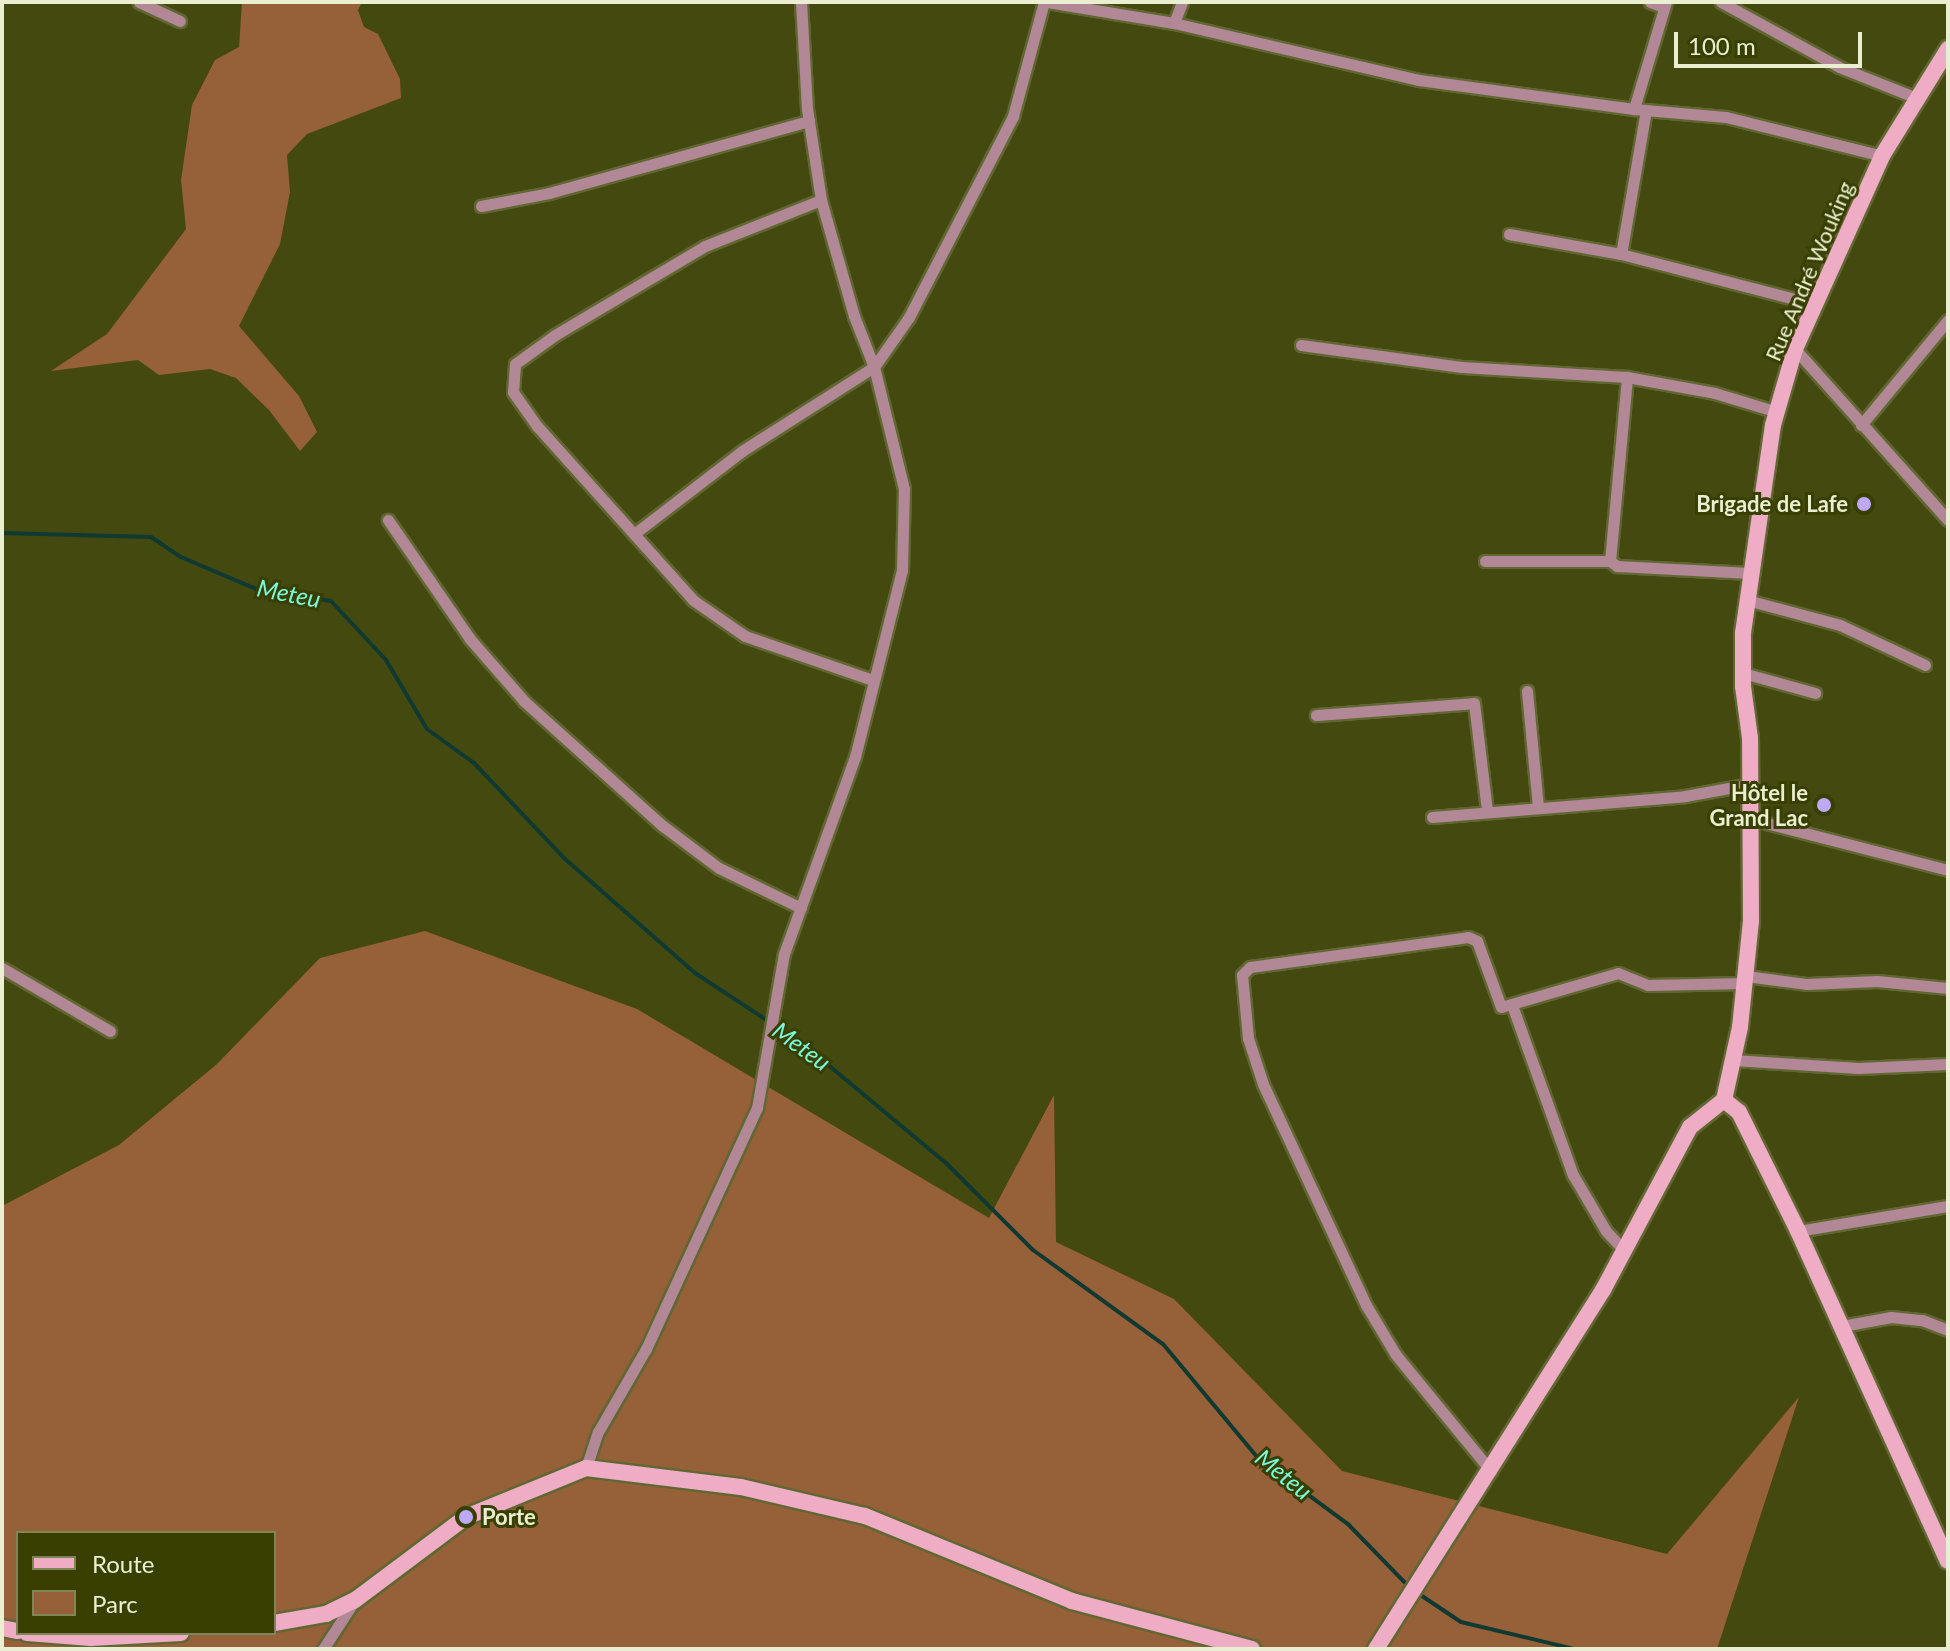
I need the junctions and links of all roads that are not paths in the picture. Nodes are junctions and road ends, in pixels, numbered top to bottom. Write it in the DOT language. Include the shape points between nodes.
graph roads {
  1 [pos="139,2"];
  2 [pos="801,2"];
  3 [pos="1046,2"];
  4 [pos="1182,2"];
  5 [pos="1650,2"];
  6 [pos="1721,2"];
  7 [pos="1665,4"];
  8 [pos="180,21"];
  9 [pos="1174,23"];
  10 [pos="1948,49"];
  11 [pos="1917,98"];
  12 [pos="1640,110"];
  13 [pos="809,121"];
  14 [pos="1882,156"];
  15 [pos="821,200"];
  16 [pos="481,206"];
  17 [pos="1509,234"];
  18 [pos="1621,254"];
  19 [pos="1814,304"];
  20 [pos="1948,320"];
  21 [pos="1301,345"];
  22 [pos="1795,349"];
  23 [pos="874,367"];
  24 [pos="1627,377"];
  25 [pos="1777,412"];
  26 [pos="1861,425"];
  27 [pos="388,520"];
  28 [pos="1948,520"];
  29 [pos="634,534"];
  30 [pos="1485,561"];
  31 [pos="1610,561"];
  32 [pos="1750,573"];
  33 [pos="1747,600"];
  34 [pos="1925,665"];
  35 [pos="1743,673"];
  36 [pos="873,680"];
  37 [pos="1527,691"];
  38 [pos="1815,693"];
  39 [pos="1316,715"];
  40 [pos="1751,784"];
  41 [pos="1538,807"];
  42 [pos="1487,811"];
  43 [pos="1432,817"];
  44 [pos="1751,819"];
  45 [pos="1948,870"];
  46 [pos="801,908"];
  47 [pos="2,968"];
  48 [pos="1746,980"];
  49 [pos="1948,988"];
  50 [pos="1512,1005"];
  51 [pos="110,1031"];
  52 [pos="1733,1060"];
  53 [pos="1948,1064"];
  54 [pos="1724,1100"];
  55 [pos="1948,1206"];
  56 [pos="1798,1231"];
  57 [pos="1624,1250"];
  58 [pos="1842,1326"];
  59 [pos="1948,1330"];
  60 [pos="586,1468"];
  61 [pos="1491,1471"];
  62 [pos="1947,1554"];
  63 [pos="355,1600"];
  64 [pos="276,1623"];
  65 [pos="53,1635"];
  66 [pos="145,1635"];
  67 [pos="323,1649"];
  68 [pos="1252,1649"];
  69 [pos="1376,1649"];
  1 -- 8 [label="street"];
  2 -- 13 [label="street"];
  3 -- 9 [label="street"];
  3 -- 23 [label="street" via="1013,116 909,317"];
  4 -- 9 [label="street"];
  5 -- 7 [label="street"];
  6 -- 11 [label="street" via="1839,67"];
  7 -- 12 [label="street"];
  9 -- 12 [label="street" via="1419,80"];
  10 -- 11 [label="street, Rue André Wouking"];
  11 -- 14 [label="street, Rue André Wouking"];
  12 -- 14 [label="street" via="1726,117"];
  12 -- 18 [label="street"];
  13 -- 15 [label="street"];
  13 -- 16 [label="street" via="549,193"];
  14 -- 19 [label="street, Rue André Wouking"];
  15 -- 23 [label="street"];
  15 -- 29 [label="street" via="705,246 578,320 515,364 513,392"];
  17 -- 18 [label="street"];
  18 -- 19 [label="street"];
  19 -- 22 [label="street, Rue André Wouking"];
  20 -- 26 [label="street"];
  21 -- 24 [label="street" via="1462,367"];
  22 -- 25 [label="street, Rue André Wouking"];
  22 -- 26 [label="street"];
  23 -- 29 [label="street" via="742,451"];
  23 -- 36 [label="street" via="904,489 904,534 895,613"];
  24 -- 25 [label="street" via="1715,393"];
  24 -- 31 [label="street"];
  25 -- 32 [label="street, Rue André Wouking"];
  26 -- 28 [label="street"];
  27 -- 46 [label="street" via="470,639 524,701 663,826 719,868"];
  29 -- 36 [label="street" via="693,600 745,636"];
  30 -- 31 [label="street"];
  31 -- 32 [label="street" via="1617,566"];
  32 -- 33 [label="street, Rue André Wouking"];
  33 -- 34 [label="street" via="1840,625"];
  33 -- 35 [label="street, Rue André Wouking"];
  35 -- 38 [label="street"];
  35 -- 40 [label="street, Rue André Wouking"];
  36 -- 46 [label="street" via="855,757"];
  37 -- 41 [label="street"];
  39 -- 42 [label="street" via="1474,703"];
  40 -- 41 [label="street" via="1674,797"];
  40 -- 44 [label="street, Rue André Wouking"];
  41 -- 42 [label="street"];
  42 -- 43 [label="street"];
  44 -- 45 [label="street"];
  44 -- 48 [label="street, Rue André Wouking"];
  46 -- 60 [label="street" via="784,954 766,1073 747,1136 646,1349 598,1432"];
  47 -- 51 [label="street"];
  48 -- 49 [label="street" via="1877,981"];
  48 -- 50 [label="street" via="1648,985 1618,973"];
  48 -- 52 [label="street, Rue André Wouking"];
  50 -- 57 [label="street" via="1573,1175 1606,1231"];
  50 -- 61 [label="street" via="1500,1005 1474,937 1250,967 1242,975 1248,1038 1263,1084 1366,1305 1396,1355"];
  52 -- 53 [label="street" via="1858,1068"];
  52 -- 54 [label="street, Rue André Wouking"];
  54 -- 56 [label="street" via="1739,1112"];
  54 -- 57 [label="street" via="1690,1127"];
  55 -- 56 [label="street"];
  56 -- 58 [label="street"];
  57 -- 61 [label="street"];
  58 -- 59 [label="street" via="1891,1317"];
  58 -- 62 [label="street"];
  60 -- 63 [label="street" via="466,1517"];
  60 -- 68 [label="street" via="741,1487 852,1512 1072,1601"];
  61 -- 69 [label="street"];
  63 -- 64 [label="street" via="326,1614"];
  63 -- 67 [label="street"];
  65 -- 66 [label="street"];
}
